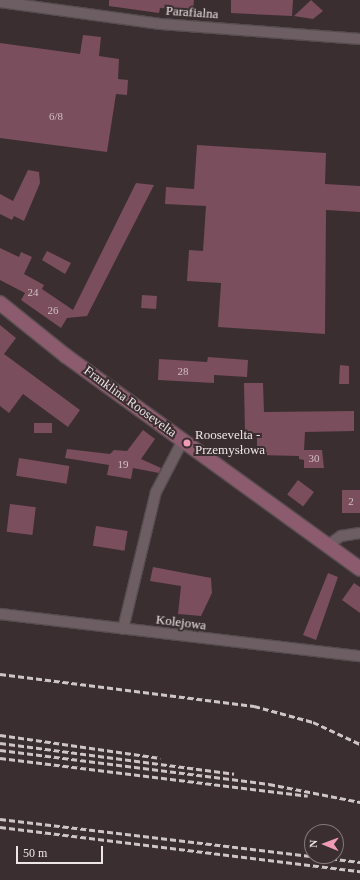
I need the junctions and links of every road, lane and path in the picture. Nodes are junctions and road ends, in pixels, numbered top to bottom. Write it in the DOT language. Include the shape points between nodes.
graph roads {
  1 [pos="0,2"];
  2 [pos="360,39"];
  3 [pos="0,303"];
  4 [pos="183,440"];
  5 [pos="360,533"];
  6 [pos="328,545"];
  7 [pos="360,568"];
  8 [pos="0,614"];
  9 [pos="123,629"];
  10 [pos="360,656"];
  1 -- 2 [label="street, Parafialna" via="161,24"];
  3 -- 4 [label="street, Franklina Roosevelta"];
  4 -- 6 [label="street, Franklina Roosevelta"];
  4 -- 9 [label="street" via="156,492"];
  5 -- 6 [label="street" via="341,536"];
  6 -- 7 [label="street, Franklina Roosevelta"];
  8 -- 9 [label="street, Kolejowa"];
  9 -- 10 [label="street, Kolejowa"];
}
